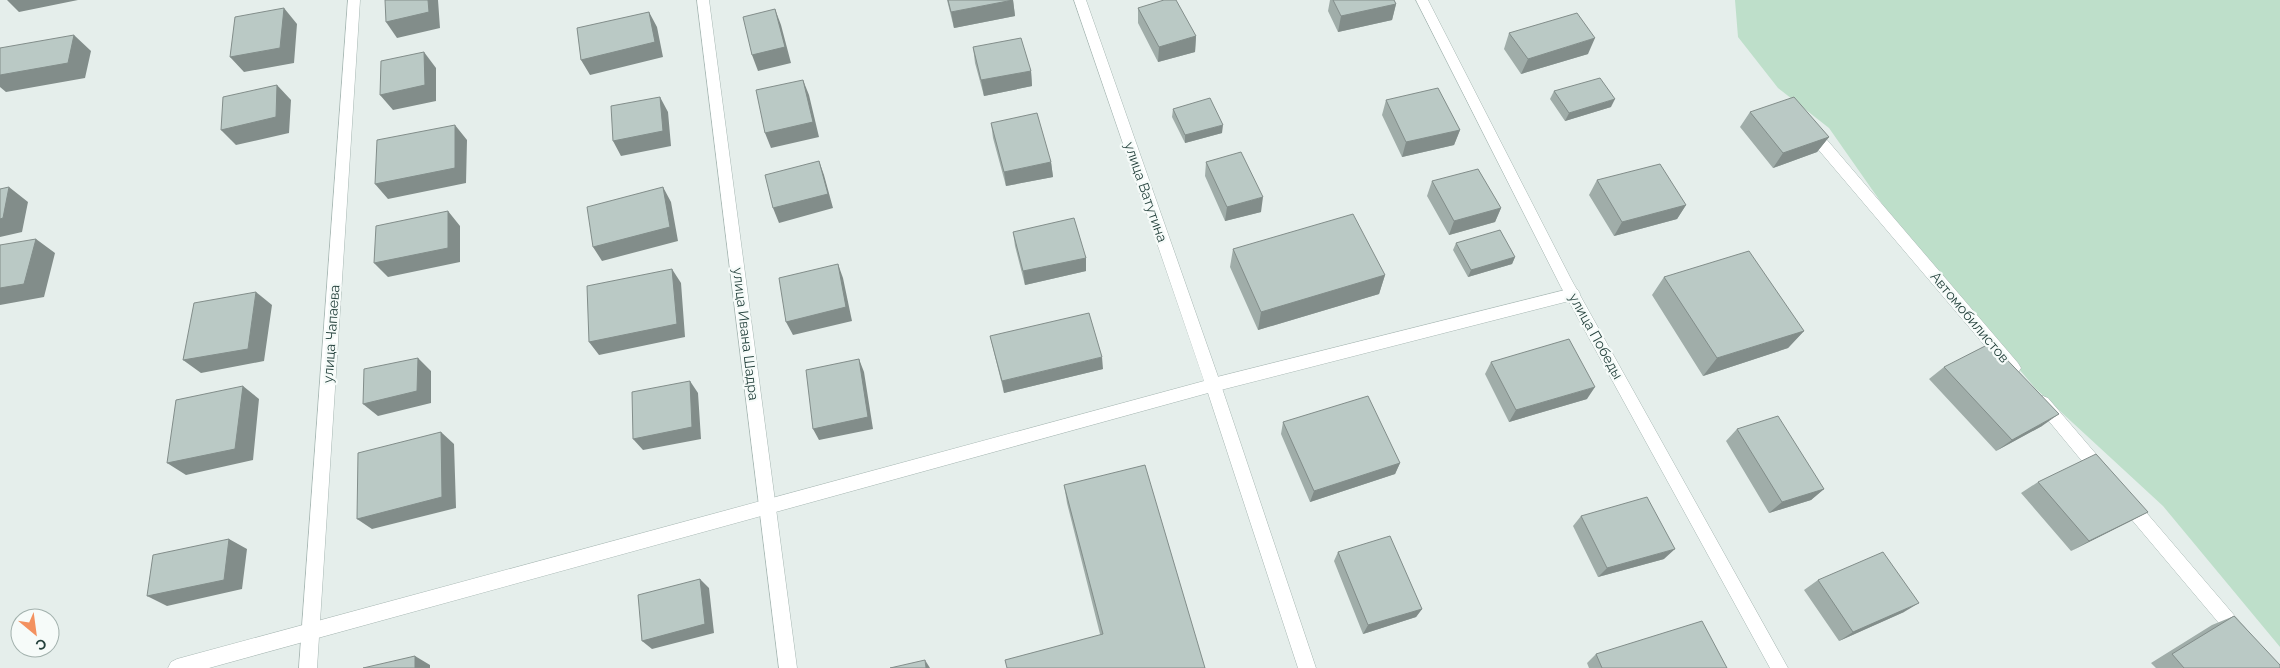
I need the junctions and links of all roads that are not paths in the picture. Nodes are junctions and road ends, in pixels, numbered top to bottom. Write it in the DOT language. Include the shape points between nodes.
graph roads {
  1 [pos="354,0"];
  2 [pos="703,0"];
  3 [pos="1080,0"];
  4 [pos="1422,0"];
  5 [pos="1800,119"];
  6 [pos="1573,294"];
  7 [pos="1213,385"];
  8 [pos="768,507"];
  9 [pos="310,632"];
  10 [pos="2250,645"];
  11 [pos="177,668"];
  12 [pos="308,668"];
  13 [pos="788,668"];
  14 [pos="1307,668"];
  15 [pos="1779,668"];
  1 -- 9 [label="street, улица Чапаева"];
  2 -- 8 [label="street, улица Ивана Шадра"];
  3 -- 7 [label="street, улица Ватутина"];
  4 -- 6 [label="street, улица Победы"];
  5 -- 10 [label="street, Автомобилистов"];
  6 -- 7 [label="street"];
  6 -- 15 [label="street, улица Победы"];
  7 -- 8 [label="street"];
  7 -- 14 [label="street, улица Ватутина"];
  8 -- 9 [label="street"];
  8 -- 13 [label="street, улица Ивана Шадра"];
  9 -- 11 [label="street"];
  9 -- 12 [label="street, улица Чапаева"];
}
